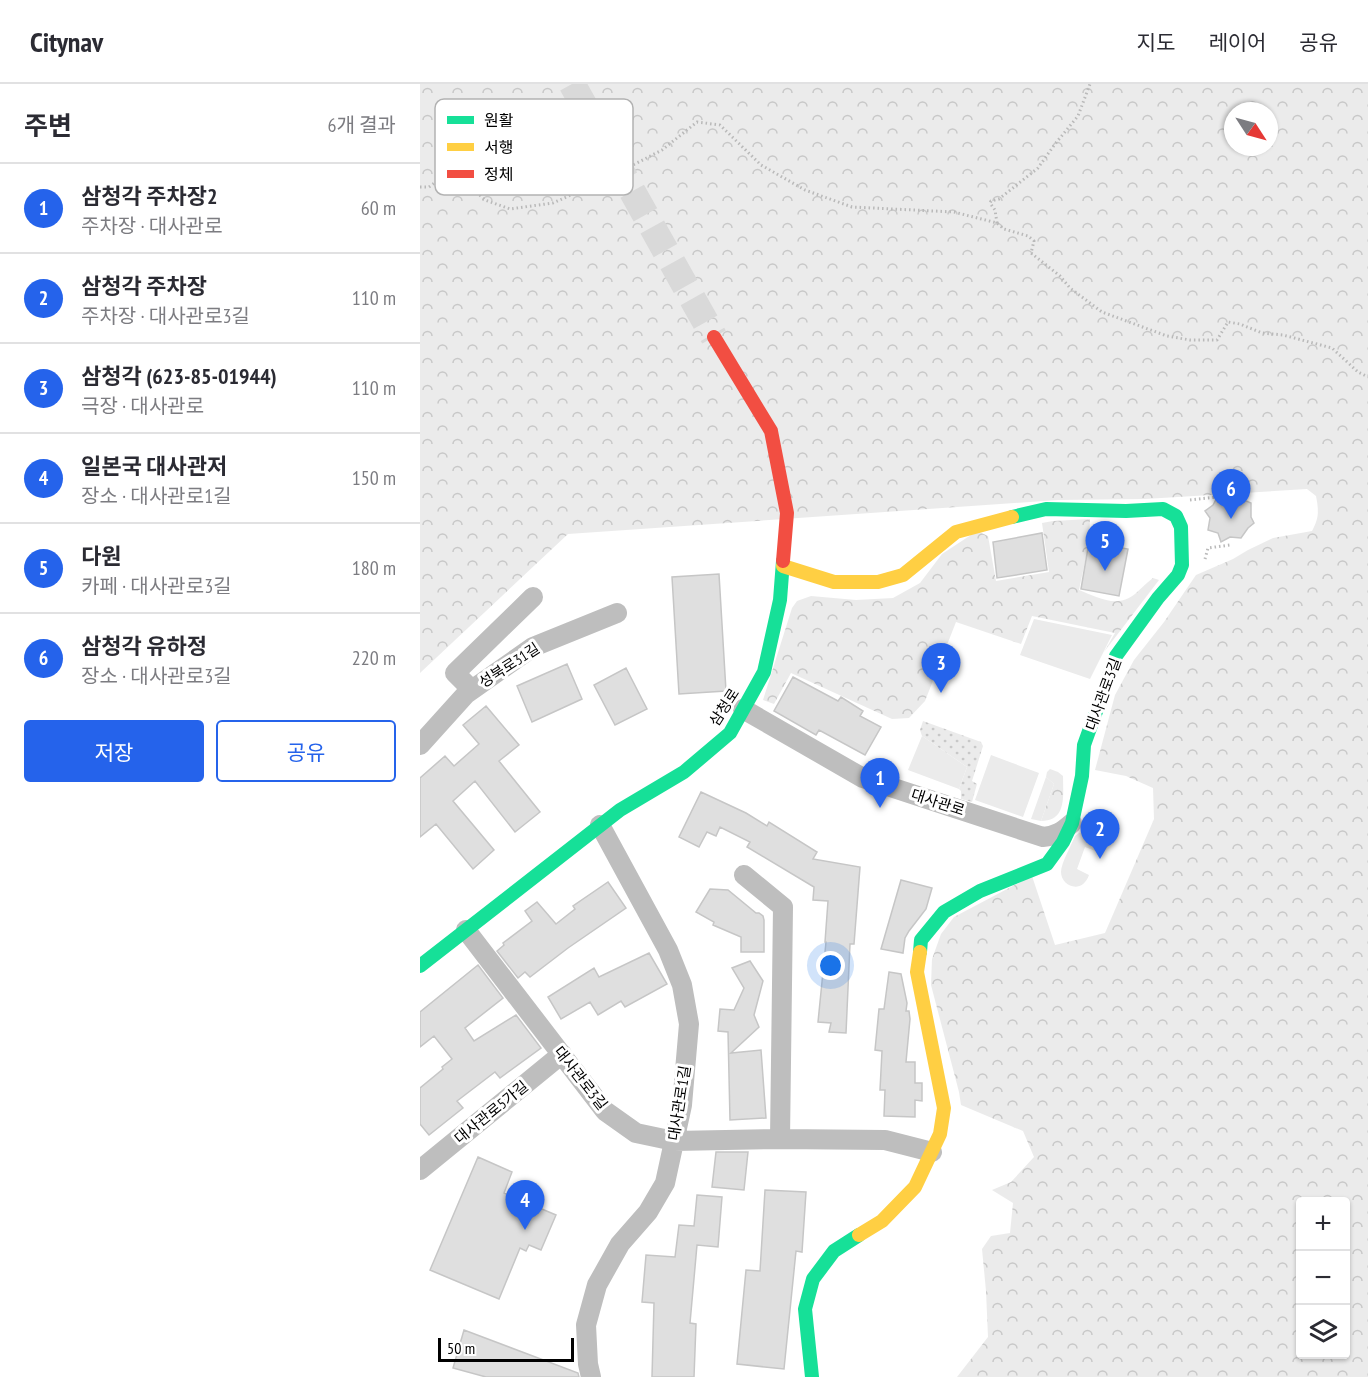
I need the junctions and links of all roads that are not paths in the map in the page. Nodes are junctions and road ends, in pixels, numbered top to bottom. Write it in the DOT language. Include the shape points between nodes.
graph roads {
  1 [pos="714,337"];
  2 [pos="783,566"];
  3 [pos="533,597"];
  4 [pos="617,613"];
  5 [pos="472,690"];
  6 [pos="743,709"];
  7 [pos="420,745"];
  8 [pos="1072,823"];
  9 [pos="600,825"];
  10 [pos="744,875"];
  11 [pos="466,930"];
  12 [pos="420,966"];
  13 [pos="562,1054"];
  14 [pos="780,1139"];
  15 [pos="674,1141"];
  16 [pos="932,1152"];
  17 [pos="420,1170"];
  18 [pos="591,1377"];
  19 [pos="812,1377"];
  1 -- 2 [label="street, 삼청로" via="771,431 787,513"];
  2 -- 6 [label="street, 삼청로" via="780,600 764,672"];
  2 -- 8 [label="street, 대사관로3길" via="834,582 878,582 903,575 956,532 1046,509 1163,509 1176,516 1181,527 1182,565 1116,656 1084,745"];
  3 -- 5 [label="street" via="455,673"];
  4 -- 5 [label="street, 성북로31길" via="533,647"];
  5 -- 7 [label="street, 성북로31길"];
  6 -- 8 [label="street, 대사관로" via="863,778 1043,837 1062,832"];
  6 -- 9 [label="street, 삼청로" via="730,733 684,772"];
  8 -- 16 [label="street, 대사관로3길" via="1047,864 980,891 944,912 921,940 917,972 944,1108"];
  9 -- 11 [label="street, 삼청로"];
  9 -- 15 [label="street, 대사관로1길" via="668,950 682,985 689,1024 682,1105"];
  10 -- 14 [label="street" via="783,907"];
  11 -- 12 [label="street, 삼청로"];
  11 -- 13 [label="street, 대사관로3길"];
  13 -- 15 [label="street, 대사관로3길" via="605,1111 636,1133"];
  13 -- 17 [label="street, 대사관로5가길"];
  14 -- 15 [label="street, 대사관로3길"];
  14 -- 16 [label="street, 대사관로3길" via="885,1140"];
  15 -- 18 [label="street, 대사관로1길" via="665,1183 648,1212 620,1244 597,1285 586,1325"];
  16 -- 19 [label="street, 대사관로3길" via="915,1187 882,1221 834,1251 813,1279 805,1309"];
}
